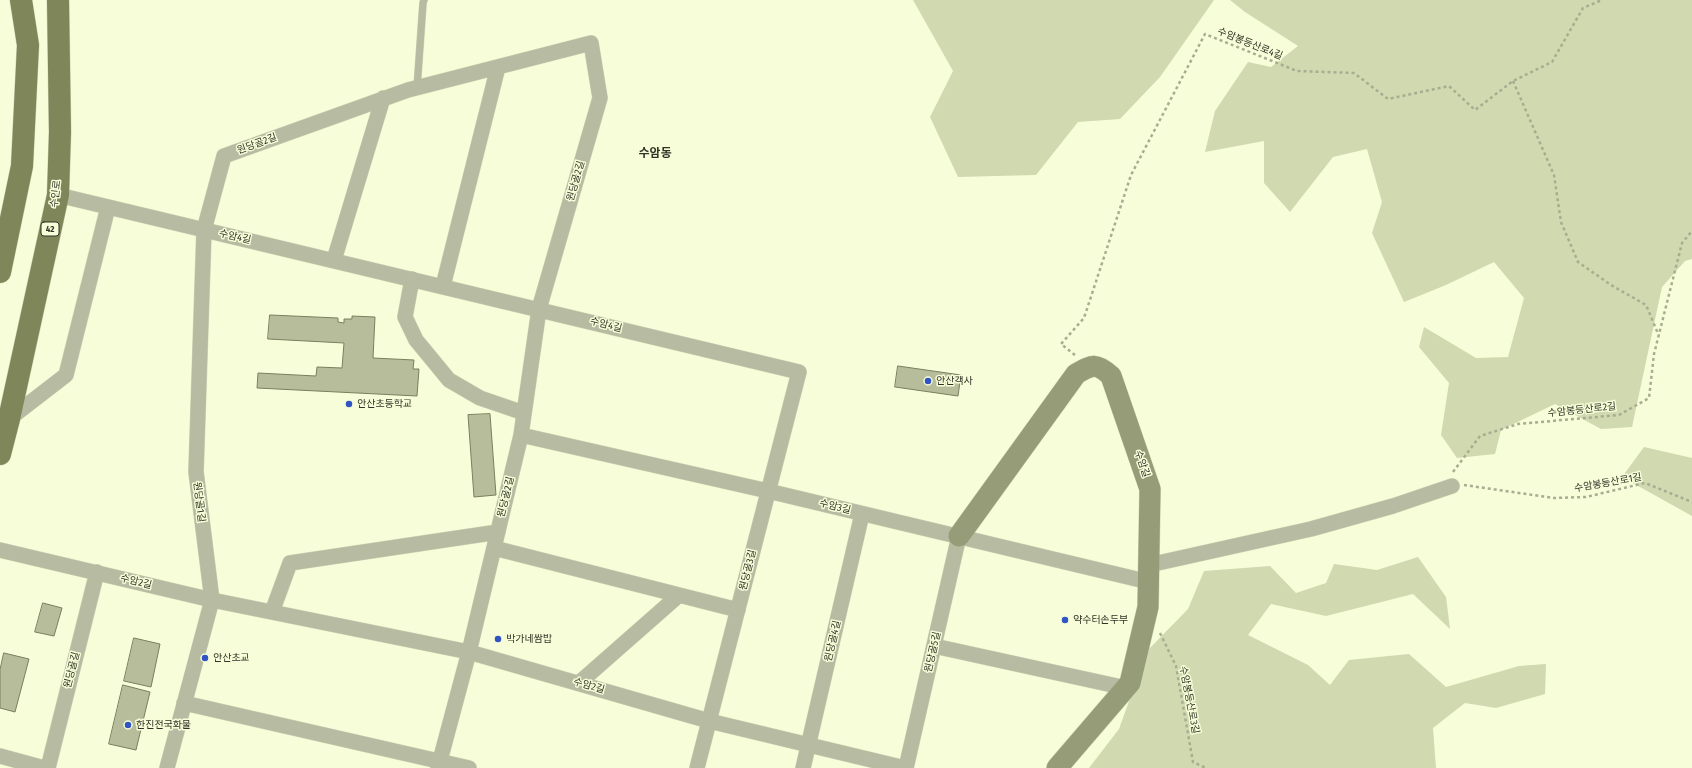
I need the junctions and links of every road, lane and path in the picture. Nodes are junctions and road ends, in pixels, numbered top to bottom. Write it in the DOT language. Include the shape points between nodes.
graph roads {
  1 [pos="21,0"];
  2 [pos="58,0"];
  3 [pos="424,0"];
  4 [pos="1602,0"];
  5 [pos="498,67"];
  6 [pos="1513,81"];
  7 [pos="416,88"];
  8 [pos="382,98"];
  9 [pos="58,195"];
  10 [pos="108,207"];
  11 [pos="204,230"];
  12 [pos="1692,231"];
  13 [pos="334,260"];
  14 [pos="0,272"];
  15 [pos="412,279"];
  16 [pos="443,286"];
  17 [pos="539,309"];
  18 [pos="1659,336"];
  19 [pos="1089,366"];
  20 [pos="799,372"];
  21 [pos="524,413"];
  22 [pos="10,419"];
  23 [pos="521,435"];
  24 [pos="0,454"];
  25 [pos="1446,488"];
  26 [pos="768,491"];
  27 [pos="1692,502"];
  28 [pos="862,514"];
  29 [pos="498,532"];
  30 [pos="959,536"];
  31 [pos="494,548"];
  32 [pos="0,550"];
  33 [pos="97,572"];
  34 [pos="1149,573"];
  35 [pos="679,596"];
  36 [pos="212,600"];
  37 [pos="1148,607"];
  38 [pos="738,610"];
  39 [pos="272,612"];
  40 [pos="934,646"];
  41 [pos="469,652"];
  42 [pos="579,683"];
  43 [pos="1126,688"];
  44 [pos="184,703"];
  45 [pos="709,721"];
  46 [pos="809,745"];
  47 [pos="0,756"];
  48 [pos="439,765"];
  49 [pos="44,768"];
  50 [pos="48,768"];
  51 [pos="167,768"];
  52 [pos="469,768"];
  53 [pos="697,768"];
  54 [pos="804,768"];
  55 [pos="906,768"];
  56 [pos="1057,768"];
  57 [pos="1206,768"];
  1 -- 14 [label="main road" via="28,45 22,166"];
  2 -- 9 [label="main road, 수인로 / 42"];
  3 -- 7 [label="lane"];
  4 -- 6 [label="path, 수암봉등산로4길" via="1583,8 1552,62"];
  5 -- 7 [label="street, 원당골2길"];
  5 -- 16 [label="street"];
  5 -- 17 [label="street, 원당골2길" via="591,43 600,98"];
  6 -- 18 [label="path" via="1554,175 1561,222 1578,262 1646,305"];
  6 -- 19 [label="path, 수암봉등산로4길" via="1475,110 1449,86 1388,99 1354,73 1297,71 1205,34 1131,175 1084,318 1061,344"];
  7 -- 8 [label="street, 원당골2길"];
  8 -- 11 [label="street, 원당골2길" via="224,156"];
  8 -- 13 [label="street"];
  9 -- 10 [label="street, 수암4길"];
  9 -- 22 [label="main road, 수인로 / 42"];
  10 -- 11 [label="street, 수암4길"];
  10 -- 22 [label="street" via="66,375"];
  11 -- 13 [label="street, 수암4길"];
  11 -- 36 [label="street, 원당골1길" via="196,472"];
  12 -- 18 [label="path, 수암봉등산로2길" via="1682,243"];
  13 -- 15 [label="street, 수암4길"];
  15 -- 16 [label="street, 수암4길"];
  15 -- 21 [label="street" via="405,317 416,340 449,380 480,398"];
  16 -- 17 [label="street, 수암4길"];
  17 -- 20 [label="street, 수암4길"];
  17 -- 21 [label="street, 원당골2길"];
  18 -- 25 [label="path, 수암봉등산로2길" via="1654,354 1649,398 1620,415 1518,424 1480,436"];
  19 -- 30 [label="street" via="1076,374"];
  19 -- 34 [label="street, 수암길" via="1101,367 1111,376 1150,489"];
  20 -- 26 [label="street, 원당골3길"];
  21 -- 23 [label="street, 원당골2길"];
  22 -- 24 [label="main road, 수인로 / 42"];
  23 -- 26 [label="street, 수암3길"];
  23 -- 29 [label="street, 원당골2길"];
  25 -- 27 [label="path, 수암봉등산로1길" via="1468,485 1554,498 1586,497 1645,483"];
  25 -- 34 [label="street" via="1393,506"];
  26 -- 28 [label="street, 수암3길"];
  26 -- 38 [label="street, 원당골3길"];
  28 -- 30 [label="street, 수암3길"];
  28 -- 46 [label="street, 원당골4길"];
  29 -- 31 [label="street, 원당골2길"];
  29 -- 39 [label="street" via="290,563"];
  30 -- 34 [label="street, 수암3길"];
  30 -- 40 [label="street, 원당골5길"];
  31 -- 35 [label="street"];
  31 -- 41 [label="street, 원당골2길"];
  32 -- 33 [label="street, 수암2길"];
  33 -- 36 [label="street, 수암2길"];
  33 -- 50 [label="street, 원당골길"];
  34 -- 37 [label="street, 수암길"];
  35 -- 38 [label="street"];
  35 -- 42 [label="street"];
  36 -- 39 [label="street, 수암2길"];
  36 -- 44 [label="street, 원당골1길"];
  37 -- 43 [label="street, 수암길" via="1130,683"];
  37 -- 57 [label="path, 수암봉등산로3길" via="1176,666 1193,762"];
  38 -- 45 [label="street, 원당골3길"];
  39 -- 41 [label="street, 수암2길"];
  40 -- 43 [label="street"];
  40 -- 55 [label="street, 원당골5길"];
  41 -- 42 [label="street, 수암2길"];
  41 -- 48 [label="street, 원당골2길"];
  42 -- 45 [label="street, 수암2길"];
  43 -- 56 [label="street, 수암길"];
  44 -- 48 [label="street"];
  44 -- 51 [label="street, 원당골1길"];
  45 -- 46 [label="street, 수암2길"];
  45 -- 53 [label="street, 원당골3길"];
  46 -- 54 [label="street, 원당골4길"];
  46 -- 55 [label="street, 수암2길"];
  47 -- 49 [label="street"];
  48 -- 52 [label="street"];
}
